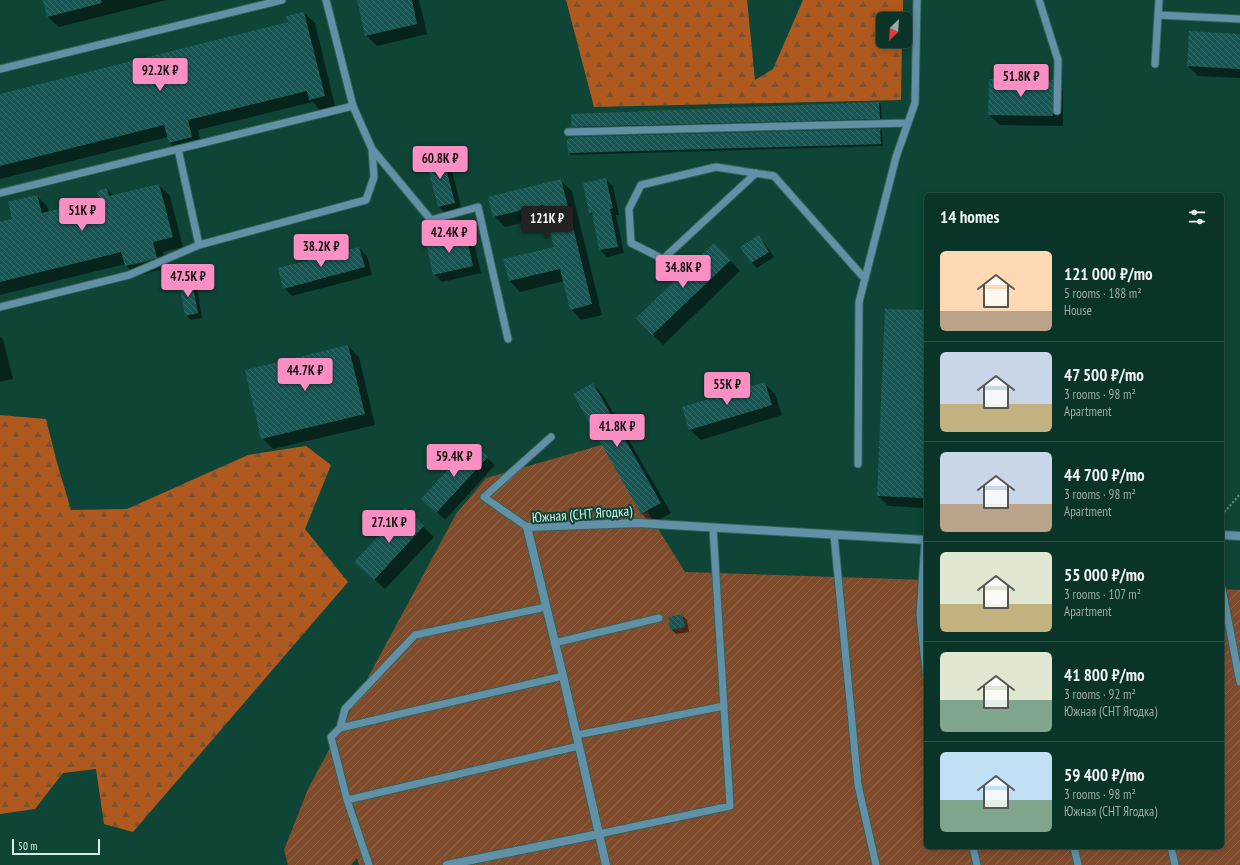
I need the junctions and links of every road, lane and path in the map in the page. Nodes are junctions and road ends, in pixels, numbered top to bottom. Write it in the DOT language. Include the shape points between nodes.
graph roads {
  1 [pos="282,0"];
  2 [pos="326,0"];
  3 [pos="917,0"];
  4 [pos="1038,0"];
  5 [pos="1159,0"];
  6 [pos="1158,16"];
  7 [pos="1240,19"];
  8 [pos="1156,64"];
  9 [pos="0,69"];
  10 [pos="353,106"];
  11 [pos="1056,110"];
  12 [pos="908,123"];
  13 [pos="568,132"];
  14 [pos="178,149"];
  15 [pos="372,149"];
  16 [pos="756,173"];
  17 [pos="0,192"];
  18 [pos="200,245"];
  19 [pos="865,279"];
  20 [pos="0,306"];
  21 [pos="508,339"];
  22 [pos="551,437"];
  23 [pos="858,464"];
  24 [pos="1240,494"];
  25 [pos="1224,513"];
  26 [pos="527,528"];
  27 [pos="713,528"];
  28 [pos="834,535"];
  29 [pos="1224,535"];
  30 [pos="1240,536"];
  31 [pos="924,541"];
  32 [pos="924,556"];
  33 [pos="1224,599"];
  34 [pos="546,607"];
  35 [pos="659,618"];
  36 [pos="554,643"];
  37 [pos="924,653"];
  38 [pos="563,676"];
  39 [pos="1240,682"];
  40 [pos="724,706"];
  41 [pos="340,728"];
  42 [pos="577,735"];
  43 [pos="579,746"];
  44 [pos="347,800"];
  45 [pos="599,834"];
  46 [pos="973,849"];
  47 [pos="1074,849"];
  48 [pos="1171,849"];
  49 [pos="370,865"];
  50 [pos="447,865"];
  51 [pos="606,865"];
  52 [pos="876,865"];
  53 [pos="977,865"];
  54 [pos="1078,865"];
  55 [pos="1175,865"];
  1 -- 9 [label="lane"];
  2 -- 10 [label="lane"];
  3 -- 12 [label="lane" via="915,102"];
  4 -- 11 [label="lane" via="1058,60"];
  5 -- 6 [label="lane"];
  6 -- 7 [label="lane"];
  6 -- 8 [label="lane"];
  10 -- 14 [label="lane"];
  10 -- 15 [label="lane"];
  12 -- 13 [label="lane"];
  12 -- 19 [label="lane" via="895,162"];
  14 -- 17 [label="lane"];
  14 -- 18 [label="lane"];
  15 -- 18 [label="lane" via="374,177 366,200"];
  15 -- 21 [label="lane" via="431,220 478,207"];
  16 -- 16 [label="lane" via="716,167 641,185 629,209 631,243 663,259"];
  16 -- 19 [label="lane" via="774,176"];
  18 -- 20 [label="lane" via="129,275"];
  19 -- 23 [label="lane" via="859,302"];
  22 -- 26 [label="lane" via="484,496"];
  24 -- 25 [label="path"];
  26 -- 27 [label="street, Южная (СНТ Ягодка)" via="638,523"];
  26 -- 34 [label="street, Южная (СНТ Ягодка)"];
  27 -- 28 [label="street, Южная (СНТ Ягодка)"];
  27 -- 40 [label="lane"];
  28 -- 31 [label="street, Южная (СНТ Ягодка)"];
  28 -- 52 [label="lane" via="858,785"];
  29 -- 30 [label="street"];
  32 -- 37 [label="lane" via="920,615"];
  33 -- 39 [label="lane"];
  34 -- 36 [label="street, Южная (СНТ Ягодка)"];
  34 -- 41 [label="lane" via="415,635 345,709"];
  35 -- 36 [label="lane"];
  36 -- 38 [label="street, Южная (СНТ Ягодка)"];
  38 -- 41 [label="lane"];
  38 -- 42 [label="street, Южная (СНТ Ягодка)"];
  40 -- 42 [label="lane"];
  40 -- 45 [label="lane" via="730,806"];
  41 -- 44 [label="lane" via="331,737"];
  42 -- 43 [label="street, Южная (СНТ Ягодка)"];
  43 -- 44 [label="lane"];
  43 -- 45 [label="street, Южная (СНТ Ягодка)"];
  44 -- 49 [label="lane"];
  45 -- 50 [label="street"];
  45 -- 51 [label="street, Южная (СНТ Ягодка)"];
  46 -- 53 [label="lane"];
  47 -- 54 [label="lane"];
  48 -- 55 [label="lane"];
}
